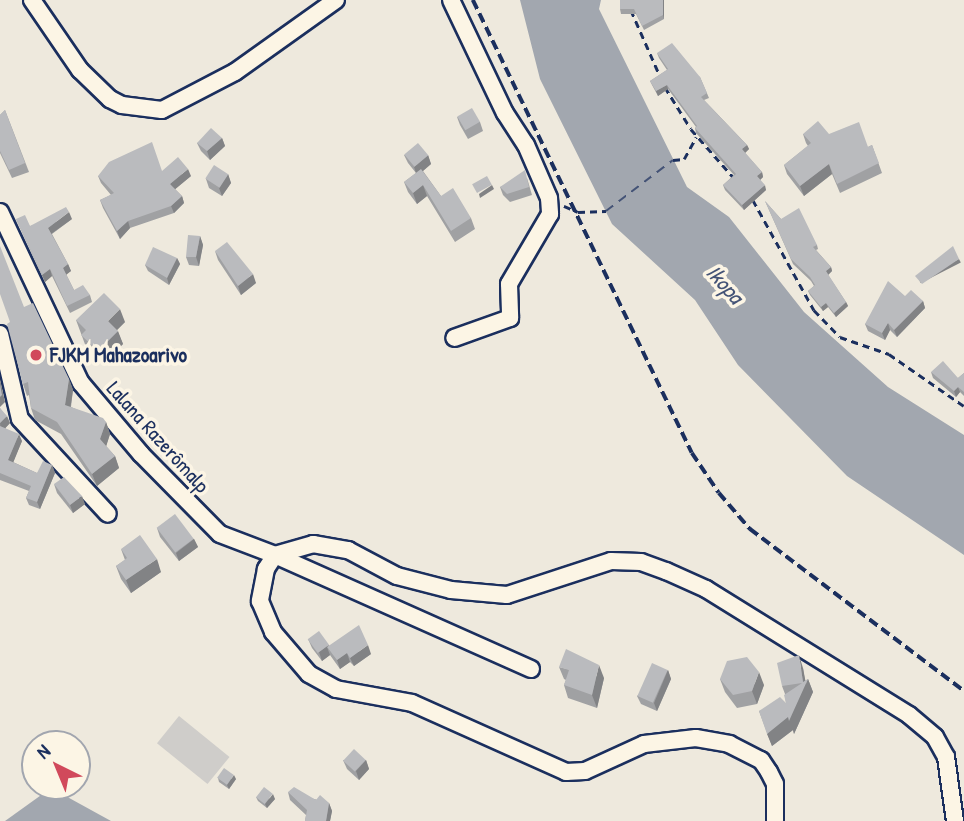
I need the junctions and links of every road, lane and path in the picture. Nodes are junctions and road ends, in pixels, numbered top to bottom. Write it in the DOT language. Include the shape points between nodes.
graph roads {
  1 [pos="32,0"];
  2 [pos="336,0"];
  3 [pos="451,0"];
  4 [pos="631,0"];
  5 [pos="697,136"];
  6 [pos="673,160"];
  7 [pos="739,183"];
  8 [pos="748,193"];
  9 [pos="549,198"];
  10 [pos="606,211"];
  11 [pos="0,212"];
  12 [pos="0,334"];
  13 [pos="454,338"];
  14 [pos="964,406"];
  15 [pos="108,514"];
  16 [pos="275,555"];
  17 [pos="531,669"];
  18 [pos="775,821"];
  19 [pos="955,821"];
  1 -- 2 [label="street" via="80,70 110,99 122,106 162,110 235,72"];
  3 -- 9 [label="street"];
  4 -- 5 [label="path" via="631,12 655,68"];
  5 -- 6 [label="path" via="684,159"];
  5 -- 7 [label="path"];
  8 -- 14 [label="path" via="814,310 840,337 889,354"];
  9 -- 10 [label="path" via="578,212"];
  9 -- 13 [label="street" via="545,230 509,284 510,318"];
  11 -- 16 [label="street, Lalana Razerômalp" via="81,383 141,454 220,534"];
  12 -- 15 [label="street" via="20,419"];
  16 -- 17 [label="street"];
  16 -- 18 [label="street" via="261,585 260,601 273,632 309,674 327,684 412,702 566,772 585,771 644,744 696,738 729,744 761,760 769,772 775,784"];
  16 -- 19 [label="street" via="313,544 336,548 397,576 451,590 507,595 611,561 641,562 666,571 706,589 909,715 936,737 946,757"];
}
